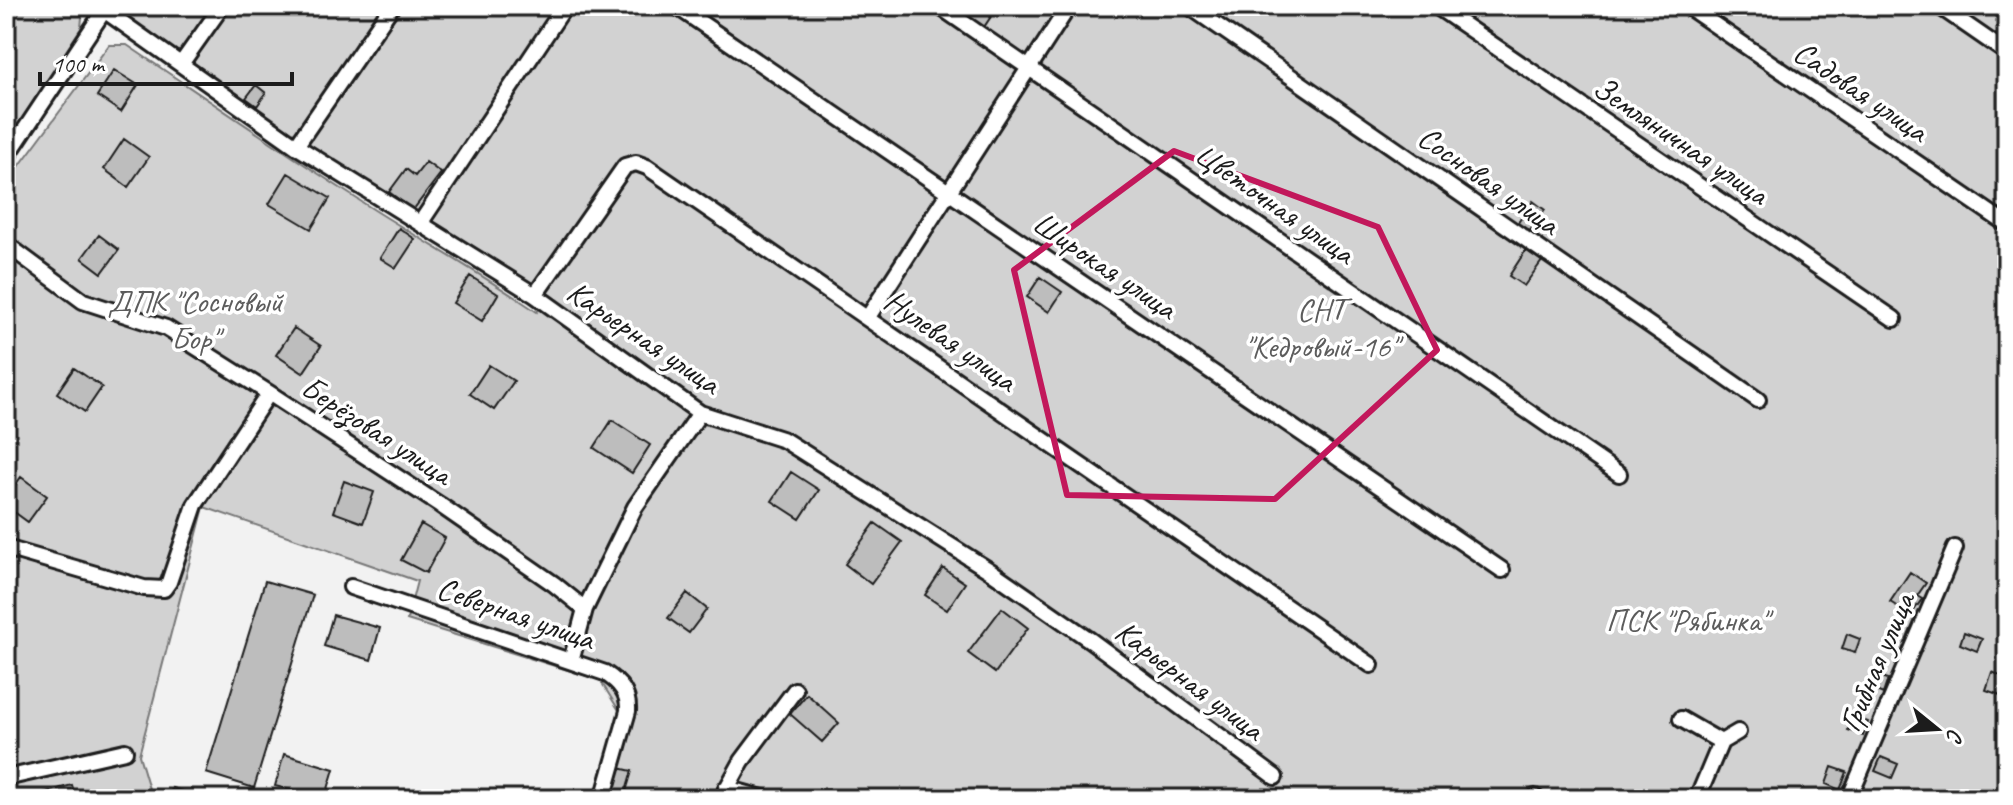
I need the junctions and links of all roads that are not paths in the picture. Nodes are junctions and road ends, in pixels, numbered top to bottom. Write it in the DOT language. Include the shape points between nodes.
graph roads {
  1 [pos="222,6"];
  2 [pos="392,6"];
  3 [pos="565,6"];
  4 [pos="676,6"];
  5 [pos="939,6"];
  6 [pos="1069,6"];
  7 [pos="1189,6"];
  8 [pos="1436,6"];
  9 [pos="1687,6"];
  10 [pos="1939,6"];
  11 [pos="106,8"];
  12 [pos="2007,53"];
  13 [pos="181,64"];
  14 [pos="1028,67"];
  15 [pos="296,146"];
  16 [pos="6,158"];
  17 [pos="950,193"];
  18 [pos="421,222"];
  19 [pos="2005,223"];
  20 [pos="6,244"];
  21 [pos="535,295"];
  22 [pos="868,317"];
  23 [pos="1894,319"];
  24 [pos="269,393"];
  25 [pos="1758,400"];
  26 [pos="700,413"];
  27 [pos="1619,474"];
  28 [pos="6,548"];
  29 [pos="1955,548"];
  30 [pos="1502,570"];
  31 [pos="351,587"];
  32 [pos="585,609"];
  33 [pos="571,661"];
  34 [pos="1371,665"];
  35 [pos="795,690"];
  36 [pos="1681,719"];
  37 [pos="1738,732"];
  38 [pos="1721,742"];
  39 [pos="125,751"];
  40 [pos="1275,777"];
  41 [pos="6,778"];
  42 [pos="2007,791"];
  43 [pos="723,793"];
  44 [pos="603,799"];
  45 [pos="766,799"];
  46 [pos="1697,799"];
  47 [pos="1849,799"];
  48 [pos="2004,799"];
  1 -- 13 [label="street"];
  2 -- 15 [label="street"];
  3 -- 18 [label="street"];
  4 -- 17 [label="street, Широкая улица"];
  5 -- 14 [label="street, Цветочная улица"];
  6 -- 14 [label="street"];
  7 -- 25 [label="street, Сосновая улица"];
  8 -- 23 [label="street, Земляничная улица"];
  9 -- 19 [label="street, Садовая улица"];
  10 -- 12 [label="street"];
  11 -- 13 [label="street, Карьерная улица"];
  11 -- 16 [label="street"];
  13 -- 15 [label="street, Карьерная улица"];
  14 -- 17 [label="street"];
  14 -- 27 [label="street, Цветочная улица"];
  15 -- 18 [label="street, Карьерная улица"];
  17 -- 22 [label="street"];
  17 -- 30 [label="street, Широкая улица"];
  18 -- 21 [label="street, Карьерная улица"];
  20 -- 24 [label="street, Берёзовая улица" via="83,301 166,328"];
  21 -- 22 [label="street, Нулевая улица" via="625,166 636,163"];
  21 -- 26 [label="street, Карьерная улица"];
  22 -- 34 [label="street, Нулевая улица"];
  24 -- 28 [label="street" via="195,505 164,589 144,588"];
  24 -- 32 [label="street, Берёзовая улица"];
  26 -- 32 [label="street" via="635,507"];
  26 -- 40 [label="street, Карьерная улица" via="767,432 799,449 992,572"];
  29 -- 47 [label="street, Грибная улица"];
  31 -- 33 [label="street, Северная улица"];
  32 -- 33 [label="street"];
  33 -- 44 [label="street, Северная улица" via="616,680 629,701"];
  35 -- 43 [label="street"];
  36 -- 38 [label="street"];
  37 -- 38 [label="street"];
  38 -- 46 [label="street"];
  39 -- 41 [label="street"];
  42 -- 48 [label="street"];
  43 -- 45 [label="street"];
}
